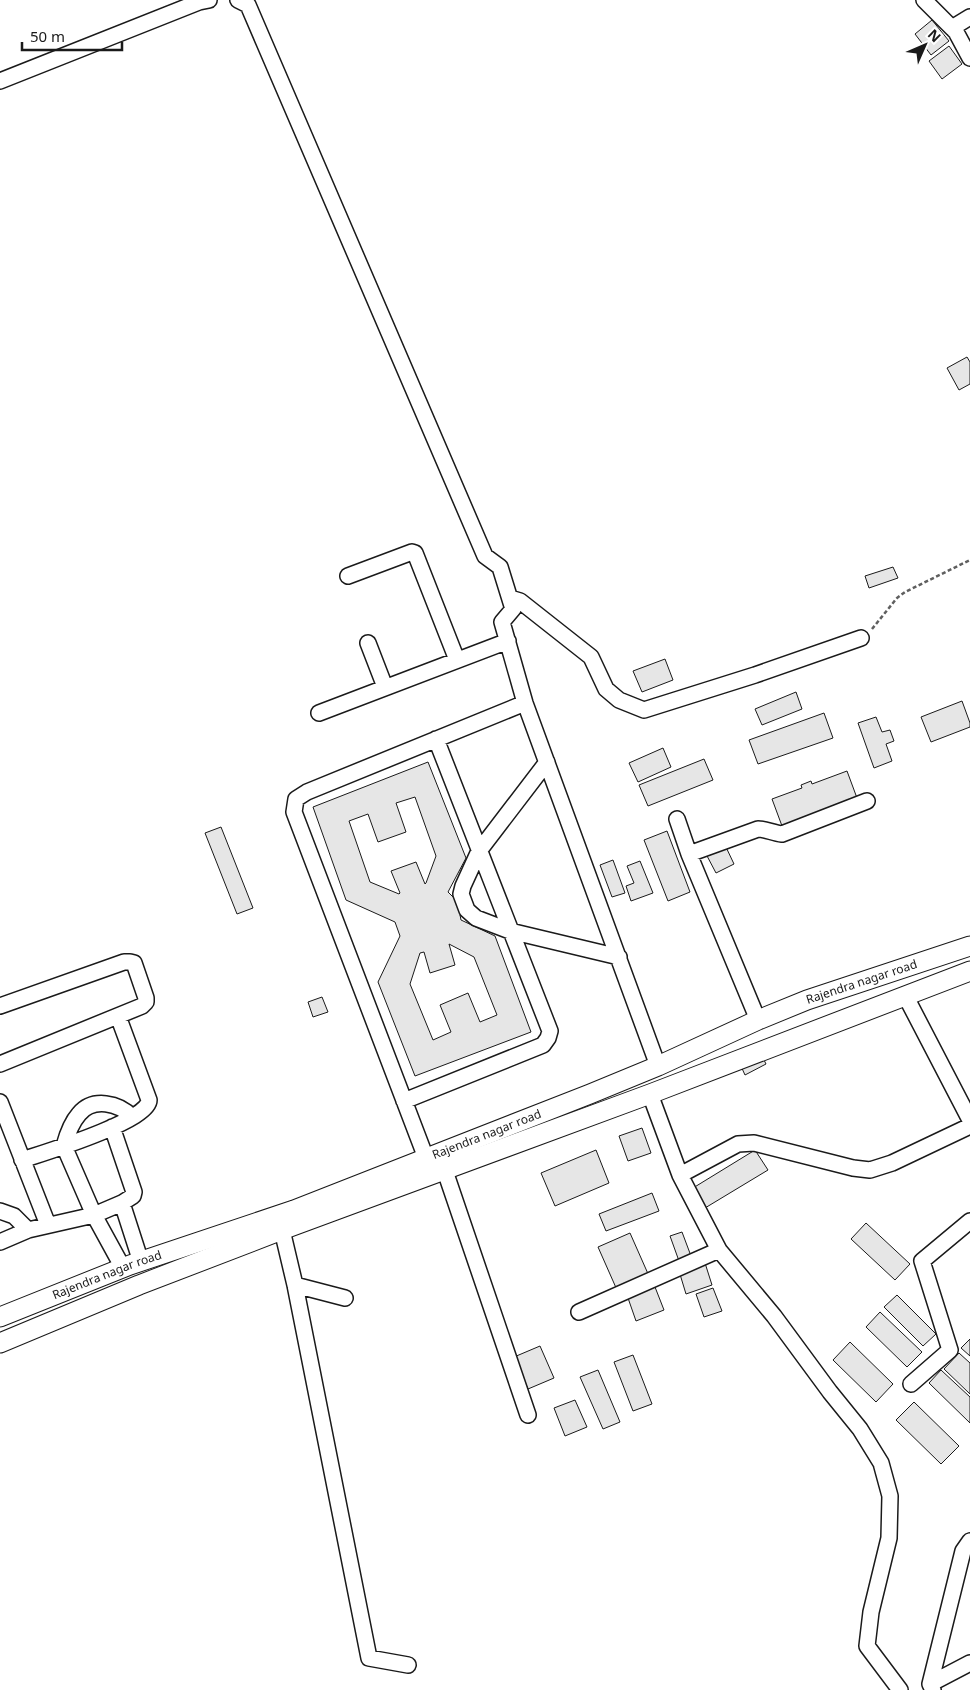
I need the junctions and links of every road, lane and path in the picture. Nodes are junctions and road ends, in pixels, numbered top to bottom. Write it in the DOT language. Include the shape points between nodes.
graph roads {
  1 [pos="209,0"];
  2 [pos="238,0"];
  3 [pos="924,0"];
  4 [pos="970,17"];
  5 [pos="952,28"];
  6 [pos="970,58"];
  7 [pos="0,81"];
  8 [pos="970,560"];
  9 [pos="348,576"];
  10 [pos="510,598"];
  11 [pos="862,638"];
  12 [pos="508,641"];
  13 [pos="368,643"];
  14 [pos="458,660"];
  15 [pos="385,687"];
  16 [pos="526,703"];
  17 [pos="319,714"];
  18 [pos="436,739"];
  19 [pos="547,762"];
  20 [pos="867,801"];
  21 [pos="677,819"];
  22 [pos="480,851"];
  23 [pos="689,854"];
  24 [pos="510,930"];
  25 [pos="970,946"];
  26 [pos="618,957"];
  27 [pos="970,971"];
  28 [pos="905,995"];
  29 [pos="0,1006"];
  30 [pos="118,1016"];
  31 [pos="758,1020"];
  32 [pos="0,1064"];
  33 [pos="658,1066"];
  34 [pos="590,1094"];
  35 [pos="650,1094"];
  36 [pos="404,1101"];
  37 [pos="0,1102"];
  38 [pos="597,1113"];
  39 [pos="132,1117"];
  40 [pos="970,1120"];
  41 [pos="970,1126"];
  42 [pos="112,1128"];
  43 [pos="64,1146"];
  44 [pos="426,1158"];
  45 [pos="22,1160"];
  46 [pos="445,1171"];
  47 [pos="680,1175"];
  48 [pos="122,1203"];
  49 [pos="0,1211"];
  50 [pos="94,1215"];
  51 [pos="970,1221"];
  52 [pos="48,1225"];
  53 [pos="28,1230"];
  54 [pos="282,1230"];
  55 [pos="0,1242"];
  56 [pos="719,1250"];
  57 [pos="141,1262"];
  58 [pos="123,1268"];
  59 [pos="295,1285"];
  60 [pos="345,1298"];
  61 [pos="579,1312"];
  62 [pos="0,1317"];
  63 [pos="0,1343"];
  64 [pos="911,1384"];
  65 [pos="528,1415"];
  66 [pos="968,1552"];
  67 [pos="970,1663"];
  68 [pos="408,1665"];
  69 [pos="931,1687"];
  70 [pos="900,1690"];
  1 -- 7 [label="street"];
  2 -- 10 [label="street" via="248,5 485,556 500,567"];
  3 -- 5 [label="street" via="946,13"];
  4 -- 5 [label="street"];
  5 -- 6 [label="street"];
  8 -- 11 [label="path" via="905,592"];
  9 -- 14 [label="street" via="415,553"];
  10 -- 11 [label="street" via="520,601 591,657 606,689 619,700 644,710"];
  10 -- 12 [label="street" via="513,609 502,622"];
  12 -- 14 [label="street"];
  12 -- 16 [label="street"];
  13 -- 15 [label="street"];
  14 -- 15 [label="street"];
  15 -- 17 [label="street"];
  16 -- 18 [label="street"];
  16 -- 19 [label="street"];
  18 -- 22 [label="street"];
  18 -- 36 [label="street" via="307,792 296,800 294,812"];
  19 -- 22 [label="street"];
  19 -- 26 [label="street"];
  20 -- 23 [label="street" via="782,834 758,828"];
  21 -- 23 [label="street"];
  22 -- 24 [label="street"];
  22 -- 24 [label="street" via="461,894 467,910 476,918"];
  23 -- 31 [label="street"];
  24 -- 26 [label="street"];
  24 -- 36 [label="street" via="550,1031 548,1038 543,1045"];
  25 -- 31 [label="main road, Rajendra nagar road"];
  26 -- 33 [label="street"];
  27 -- 28 [label="main road, Rajendra nagar road"];
  28 -- 35 [label="main road, Rajendra nagar road"];
  28 -- 40 [label="street"];
  29 -- 30 [label="street" via="124,962 134,963 146,1002"];
  30 -- 32 [label="street"];
  30 -- 39 [label="street" via="149,1100 146,1108"];
  31 -- 33 [label="main road, Rajendra nagar road"];
  33 -- 34 [label="main road, Rajendra nagar road"];
  34 -- 38 [label="main road"];
  34 -- 44 [label="main road, Rajendra nagar road"];
  35 -- 38 [label="main road, Rajendra nagar road"];
  35 -- 47 [label="street"];
  36 -- 44 [label="street"];
  37 -- 45 [label="street"];
  38 -- 46 [label="main road, Rajendra nagar road"];
  39 -- 42 [label="street"];
  39 -- 43 [label="street" via="126,1110 112,1105 103,1103 88,1107 75,1119"];
  41 -- 47 [label="street" via="870,1170 745,1142"];
  42 -- 43 [label="street"];
  42 -- 48 [label="street" via="134,1192 134,1196"];
  43 -- 45 [label="street"];
  43 -- 50 [label="street"];
  44 -- 57 [label="main road, Rajendra nagar road" via="294,1210"];
  45 -- 52 [label="street"];
  46 -- 54 [label="main road, Rajendra nagar road"];
  46 -- 65 [label="street"];
  47 -- 56 [label="street"];
  48 -- 50 [label="street"];
  48 -- 57 [label="street"];
  49 -- 53 [label="street" via="14,1216"];
  50 -- 52 [label="street"];
  50 -- 58 [label="street"];
  51 -- 64 [label="street" via="922,1261 950,1350"];
  52 -- 53 [label="street"];
  53 -- 55 [label="street"];
  54 -- 59 [label="street"];
  54 -- 63 [label="main road, Rajendra nagar road"];
  56 -- 61 [label="street"];
  56 -- 70 [label="street" via="860,1429 881,1463 890,1496 889,1538 871,1612 867,1646"];
  57 -- 58 [label="main road, Rajendra nagar road"];
  58 -- 62 [label="main road, Rajendra nagar road"];
  59 -- 60 [label="street"];
  59 -- 68 [label="street" via="369,1658"];
  66 -- 69 [label="street"];
  67 -- 69 [label="street"];
}
